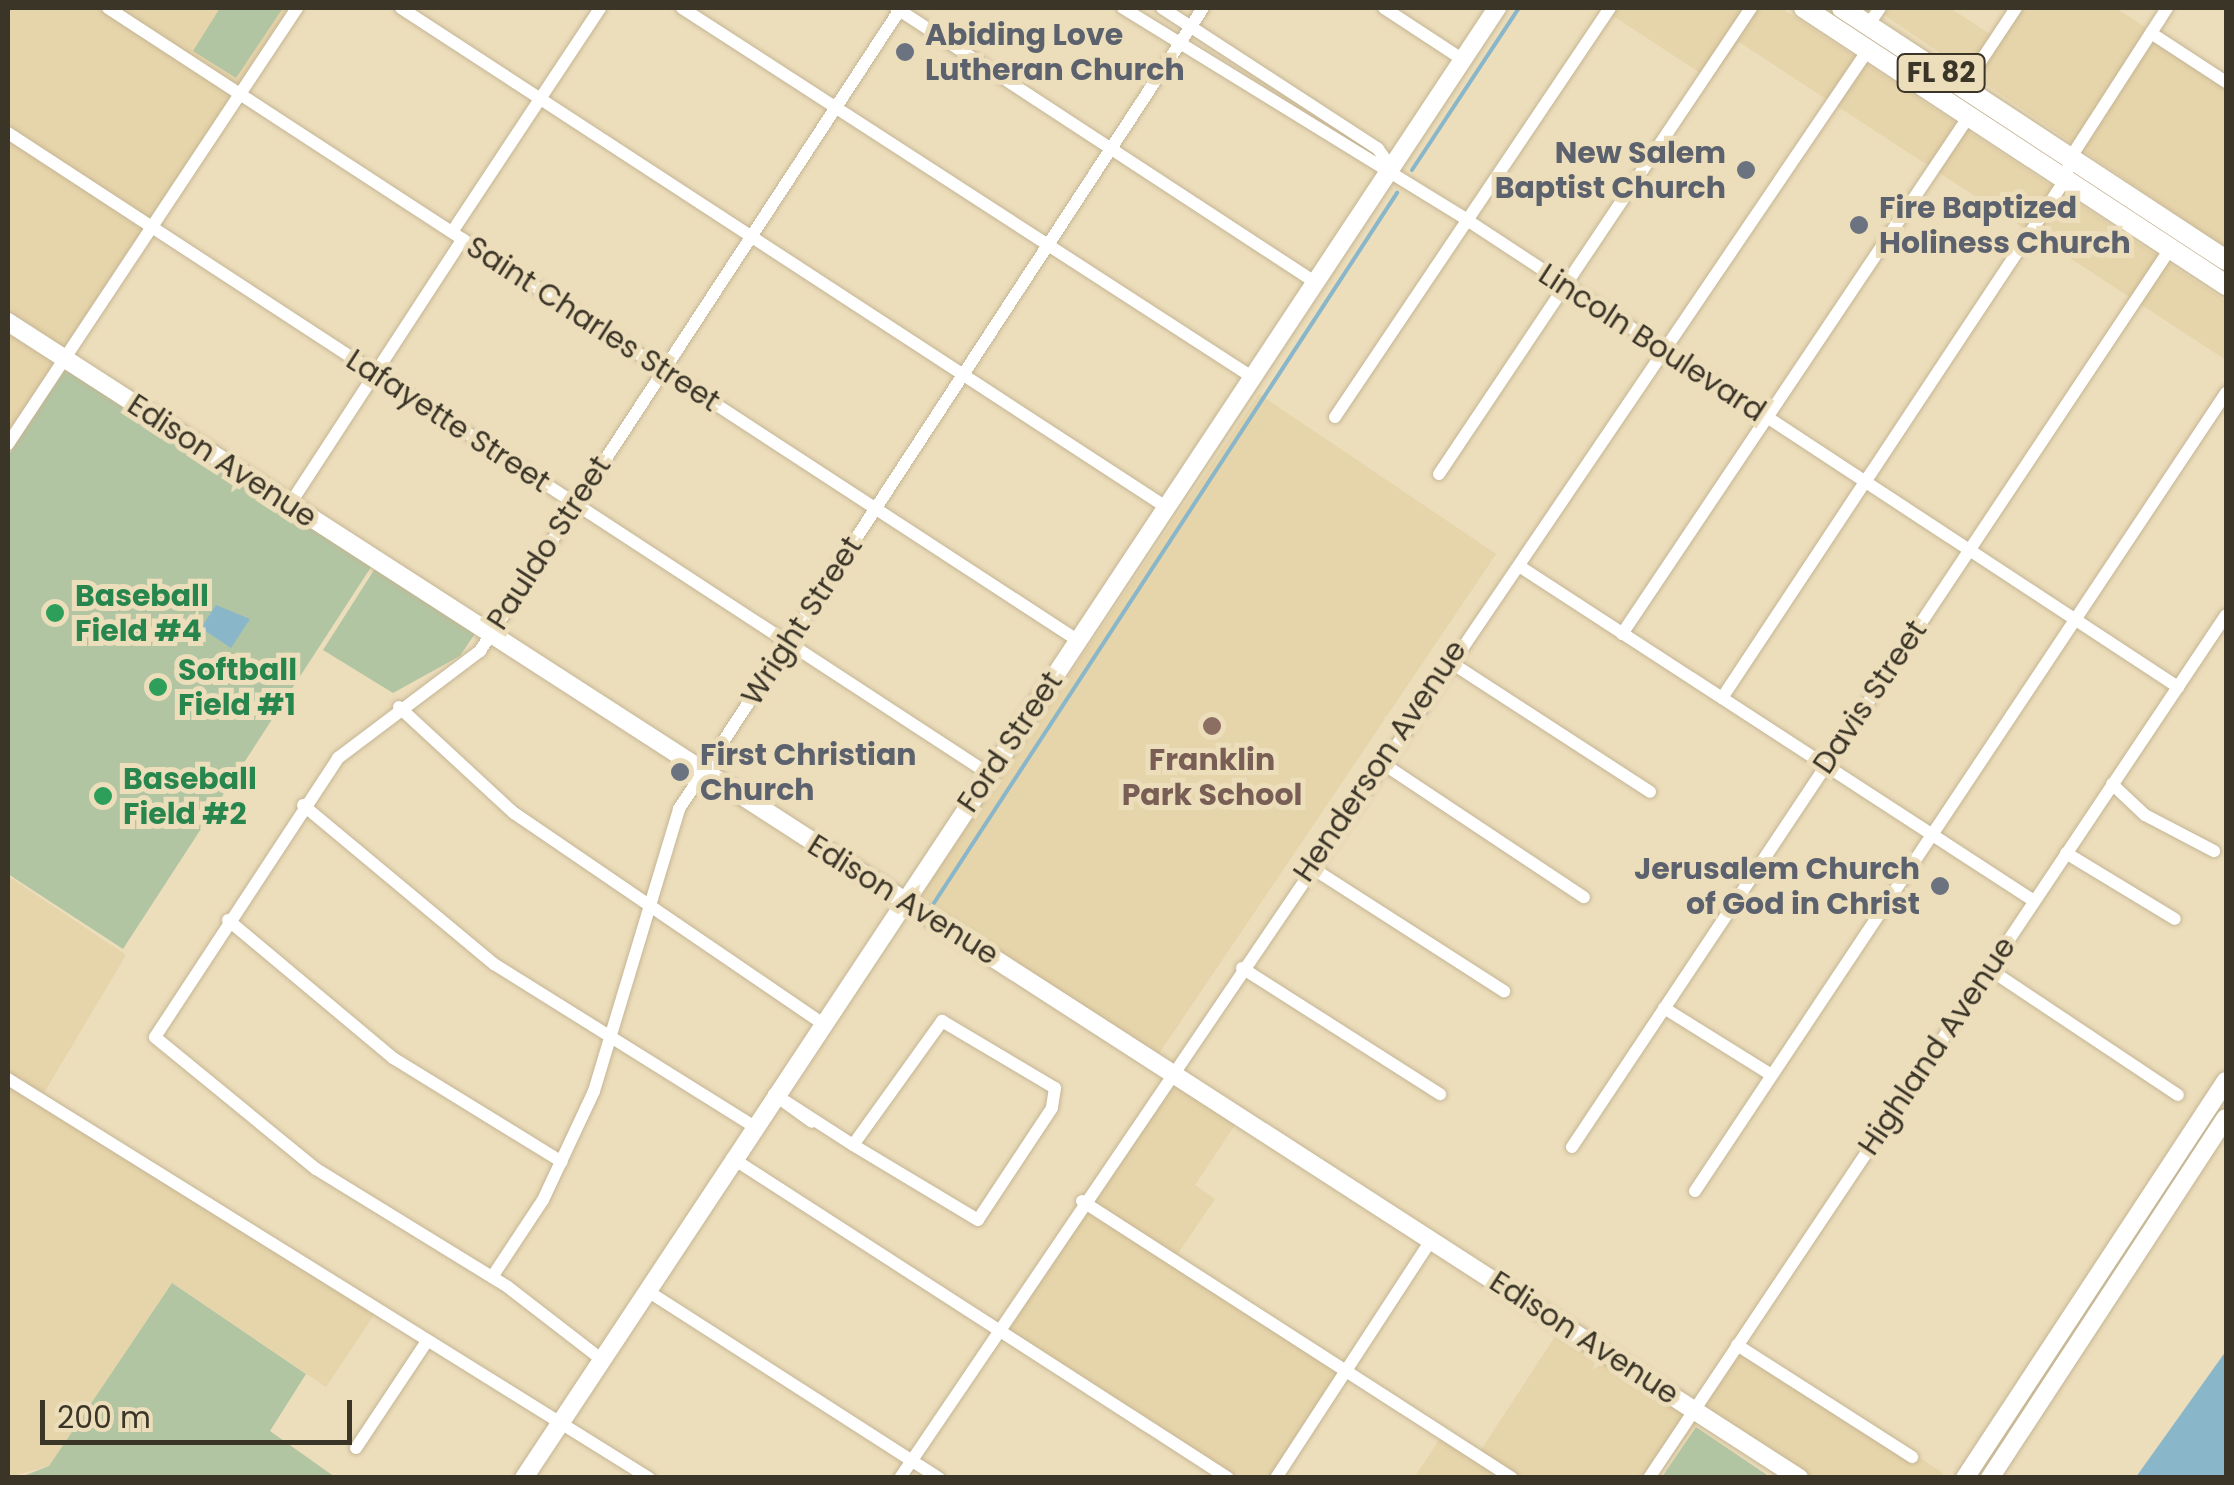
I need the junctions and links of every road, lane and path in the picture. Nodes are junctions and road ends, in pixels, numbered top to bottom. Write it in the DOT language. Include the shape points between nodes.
graph roads {
  1 [pos="108,8"];
  2 [pos="297,8"];
  3 [pos="401,8"];
  4 [pos="600,8"];
  5 [pos="682,8"];
  6 [pos="899,8"];
  7 [pos="1123,8"];
  8 [pos="1162,8"];
  9 [pos="1203,8"];
  10 [pos="1384,8"];
  11 [pos="1496,8"];
  12 [pos="1610,8"];
  13 [pos="1752,8"];
  14 [pos="1804,8"];
  15 [pos="1842,8"];
  16 [pos="2016,8"];
  17 [pos="2167,8"];
  18 [pos="1874,16"];
  19 [pos="1191,26"];
  20 [pos="1839,31"];
  21 [pos="2151,32"];
  22 [pos="1179,44"];
  23 [pos="1868,50"];
  24 [pos="1462,59"];
  25 [pos="2226,82"];
  26 [pos="1964,88"];
  27 [pos="241,94"];
  28 [pos="540,98"];
  29 [pos="836,108"];
  30 [pos="1968,116"];
  31 [pos="8,133"];
  32 [pos="1110,148"];
  33 [pos="2035,148"];
  34 [pos="2070,158"];
  35 [pos="1390,169"];
  36 [pos="2066,180"];
  37 [pos="1467,220"];
  38 [pos="153,229"];
  39 [pos="458,235"];
  40 [pos="750,237"];
  41 [pos="1047,244"];
  42 [pos="2170,249"];
  43 [pos="2226,260"];
  44 [pos="1314,282"];
  45 [pos="2226,286"];
  46 [pos="1565,287"];
  47 [pos="8,322"];
  48 [pos="1666,353"];
  49 [pos="65,359"];
  50 [pos="663,370"];
  51 [pos="376,373"];
  52 [pos="962,374"];
  53 [pos="1252,378"];
  54 [pos="2226,393"];
  55 [pos="1336,417"];
  56 [pos="1765,418"];
  57 [pos="8,444"];
  58 [pos="1439,474"];
  59 [pos="1865,483"];
  60 [pos="574,503"];
  61 [pos="290,504"];
  62 [pos="1166,507"];
  63 [pos="875,508"];
  64 [pos="1968,551"];
  65 [pos="1518,566"];
  66 [pos="2226,615"];
  67 [pos="2074,621"];
  68 [pos="490,633"];
  69 [pos="1622,634"];
  70 [pos="1077,640"];
  71 [pos="787,642"];
  72 [pos="1446,660"];
  73 [pos="2178,687"];
  74 [pos="1722,698"];
  75 [pos="399,707"];
  76 [pos="1380,761"];
  77 [pos="1826,764"];
  78 [pos="703,772"];
  79 [pos="988,774"];
  80 [pos="2112,784"];
  81 [pos="1650,792"];
  82 [pos="304,805"];
  83 [pos="1933,832"];
  84 [pos="2214,851"];
  85 [pos="2066,853"];
  86 [pos="1310,866"];
  87 [pos="1584,896"];
  88 [pos="903,901"];
  89 [pos="2034,901"];
  90 [pos="650,903"];
  91 [pos="2176,919"];
  92 [pos="228,920"];
  93 [pos="1242,968"];
  94 [pos="1989,969"];
  95 [pos="1504,991"];
  96 [pos="1664,1008"];
  97 [pos="822,1022"];
  98 [pos="616,1038"];
  99 [pos="1169,1072"];
  100 [pos="1770,1074"];
  101 [pos="8,1078"];
  102 [pos="2226,1081"];
  103 [pos="774,1094"];
  104 [pos="1440,1094"];
  105 [pos="2178,1094"];
  106 [pos="2226,1118"];
  107 [pos="753,1126"];
  108 [pos="854,1145"];
  109 [pos="1572,1147"];
  110 [pos="732,1158"];
  111 [pos="562,1162"];
  112 [pos="1694,1191"];
  113 [pos="1082,1201"];
  114 [pos="1432,1240"];
  115 [pos="492,1277"];
  116 [pos="646,1290"];
  117 [pos="998,1328"];
  118 [pos="425,1344"];
  119 [pos="1738,1345"];
  120 [pos="600,1359"];
  121 [pos="1346,1371"];
  122 [pos="1695,1408"];
  123 [pos="560,1421"];
  124 [pos="356,1448"];
  125 [pos="1912,1458"];
  126 [pos="912,1460"];
  127 [pos="524,1478"];
  128 [pos="649,1478"];
  129 [pos="900,1478"];
  130 [pos="939,1478"];
  131 [pos="1228,1478"];
  132 [pos="1276,1478"];
  133 [pos="1512,1478"];
  134 [pos="1649,1478"];
  135 [pos="1799,1478"];
  136 [pos="1965,1478"];
  137 [pos="1990,1478"];
  1 -- 27 [label="street, Saint Charles Street"];
  2 -- 27 [label="street"];
  3 -- 28 [label="street"];
  4 -- 28 [label="street"];
  5 -- 29 [label="street"];
  6 -- 29 [label="street, Pauldo Street"];
  6 -- 32 [label="street"];
  7 -- 22 [label="street, Lincoln Boulevard"];
  8 -- 19 [label="street, Lincoln Boulevard"];
  9 -- 19 [label="street, Wright Street"];
  10 -- 24 [label="street"];
  11 -- 24 [label="street, Ford Street"];
  12 -- 37 [label="street"];
  13 -- 46 [label="street"];
  14 -- 20 [label="main road, FL 82"];
  15 -- 18 [label="main road, FL 82"];
  16 -- 26 [label="street"];
  17 -- 21 [label="street"];
  18 -- 20 [label="main road"];
  18 -- 26 [label="main road, FL 82"];
  19 -- 22 [label="street, Wright Street"];
  19 -- 35 [label="street, Lincoln Boulevard" via="1378,149"];
  20 -- 23 [label="main road, FL 82"];
  21 -- 25 [label="street"];
  21 -- 34 [label="street"];
  22 -- 32 [label="street, Wright Street"];
  22 -- 35 [label="street, Lincoln Boulevard"];
  23 -- 30 [label="main road, FL 82"];
  23 -- 48 [label="street, Henderson Avenue"];
  24 -- 35 [label="street, Ford Street"];
  26 -- 33 [label="main road, FL 82"];
  27 -- 38 [label="street"];
  27 -- 39 [label="street, Saint Charles Street"];
  28 -- 39 [label="street"];
  28 -- 40 [label="street"];
  29 -- 40 [label="street, Pauldo Street"];
  29 -- 41 [label="street"];
  30 -- 33 [label="main road, FL 82"];
  30 -- 56 [label="street"];
  31 -- 38 [label="street, Lafayette Street"];
  32 -- 41 [label="street, Wright Street"];
  32 -- 44 [label="street"];
  33 -- 34 [label="main road, FL 82"];
  33 -- 36 [label="main road, FL 82"];
  34 -- 36 [label="street"];
  34 -- 43 [label="main road, FL 82"];
  35 -- 37 [label="street, Lincoln Boulevard"];
  35 -- 44 [label="street, Ford Street"];
  36 -- 42 [label="main road, FL 82"];
  36 -- 59 [label="street"];
  37 -- 46 [label="street, Lincoln Boulevard"];
  37 -- 55 [label="street"];
  38 -- 49 [label="street"];
  38 -- 51 [label="street, Lafayette Street"];
  39 -- 50 [label="street, Saint Charles Street"];
  39 -- 51 [label="street"];
  40 -- 50 [label="street, Pauldo Street"];
  40 -- 52 [label="street"];
  41 -- 52 [label="street, Wright Street"];
  41 -- 53 [label="street"];
  42 -- 45 [label="main road, FL 82"];
  42 -- 64 [label="street, Davis Street"];
  44 -- 53 [label="street, Ford Street"];
  46 -- 48 [label="street, Lincoln Boulevard"];
  46 -- 58 [label="street"];
  47 -- 49 [label="street, Edison Avenue"];
  48 -- 56 [label="street, Lincoln Boulevard"];
  48 -- 65 [label="street, Henderson Avenue"];
  49 -- 57 [label="street"];
  49 -- 61 [label="street, Edison Avenue"];
  50 -- 60 [label="street, Pauldo Street"];
  50 -- 63 [label="street, Saint Charles Street"];
  51 -- 60 [label="street, Lafayette Street"];
  51 -- 61 [label="street"];
  52 -- 62 [label="street"];
  52 -- 63 [label="street, Wright Street"];
  53 -- 62 [label="street, Ford Street"];
  54 -- 67 [label="street"];
  56 -- 59 [label="street, Lincoln Boulevard"];
  56 -- 69 [label="street"];
  59 -- 64 [label="street, Lincoln Boulevard"];
  59 -- 74 [label="street"];
  60 -- 68 [label="street, Pauldo Street"];
  60 -- 71 [label="street, Lafayette Street"];
  61 -- 68 [label="street, Edison Avenue"];
  62 -- 70 [label="street, Ford Street"];
  63 -- 70 [label="street, Saint Charles Street"];
  63 -- 71 [label="street, Wright Street"];
  64 -- 67 [label="street, Lincoln Boulevard"];
  64 -- 77 [label="street, Davis Street"];
  65 -- 69 [label="street"];
  65 -- 72 [label="street, Henderson Avenue"];
  66 -- 73 [label="street, Highland Avenue"];
  67 -- 73 [label="street, Lincoln Boulevard"];
  67 -- 83 [label="street"];
  68 -- 75 [label="street, Pauldo Street" via="461,672"];
  68 -- 78 [label="street, Edison Avenue"];
  69 -- 74 [label="street"];
  70 -- 79 [label="street, Ford Street"];
  71 -- 78 [label="street, Wright Street"];
  71 -- 79 [label="street, Lafayette Street"];
  72 -- 76 [label="street, Henderson Avenue"];
  72 -- 81 [label="street"];
  73 -- 80 [label="street, Highland Avenue"];
  74 -- 77 [label="street"];
  75 -- 82 [label="street, Pauldo Street" via="338,758"];
  75 -- 90 [label="street" via="514,813"];
  76 -- 86 [label="street, Henderson Avenue"];
  76 -- 87 [label="street"];
  77 -- 83 [label="street"];
  77 -- 96 [label="street, Davis Street"];
  78 -- 88 [label="street, Edison Avenue"];
  78 -- 90 [label="street, Wright Street" via="670,830"];
  79 -- 88 [label="street, Ford Street"];
  80 -- 84 [label="street" via="2145,815"];
  80 -- 85 [label="street, Highland Avenue"];
  82 -- 92 [label="street, Pauldo Street"];
  82 -- 98 [label="street" via="438,923"];
  83 -- 89 [label="street"];
  83 -- 100 [label="street"];
  85 -- 89 [label="street, Highland Avenue"];
  85 -- 91 [label="street"];
  86 -- 93 [label="street, Henderson Avenue"];
  86 -- 95 [label="street"];
  88 -- 97 [label="street, Ford Street"];
  88 -- 99 [label="street, Edison Avenue"];
  89 -- 94 [label="street, Highland Avenue"];
  90 -- 97 [label="street"];
  90 -- 98 [label="street, Wright Street"];
  92 -- 111 [label="street" via="368,1040"];
  92 -- 115 [label="street, Pauldo Street" via="156,1037 316,1170"];
  93 -- 99 [label="street, Henderson Avenue"];
  93 -- 104 [label="street"];
  94 -- 105 [label="street"];
  94 -- 119 [label="street, Highland Avenue"];
  96 -- 100 [label="street"];
  96 -- 109 [label="street, Davis Street"];
  97 -- 103 [label="street, Ford Street"];
  98 -- 107 [label="street"];
  98 -- 111 [label="street, Wright Street"];
  99 -- 113 [label="street, Henderson Avenue"];
  99 -- 114 [label="street, Edison Avenue"];
  100 -- 112 [label="street"];
  101 -- 118 [label="street"];
  102 -- 136 [label="street"];
  103 -- 107 [label="street, Ford Street"];
  103 -- 108 [label="street"];
  106 -- 137 [label="street"];
  107 -- 110 [label="street, Ford Street"];
  108 -- 108 [label="street" via="978,1220 1052,1108 1056,1088 942,1021"];
  110 -- 116 [label="street, Ford Street"];
  110 -- 117 [label="street"];
  111 -- 115 [label="street, Wright Street"];
  113 -- 117 [label="street, Henderson Avenue"];
  113 -- 121 [label="street"];
  114 -- 121 [label="street"];
  114 -- 122 [label="street, Edison Avenue"];
  115 -- 120 [label="street"];
  116 -- 120 [label="street, Ford Street"];
  116 -- 126 [label="street"];
  117 -- 126 [label="street, Henderson Avenue"];
  117 -- 131 [label="street"];
  118 -- 123 [label="street"];
  118 -- 124 [label="street"];
  119 -- 122 [label="street, Highland Avenue"];
  119 -- 125 [label="street"];
  120 -- 123 [label="street, Ford Street"];
  121 -- 132 [label="street"];
  121 -- 133 [label="street"];
  122 -- 134 [label="street, Highland Avenue"];
  122 -- 135 [label="street, Edison Avenue"];
  123 -- 127 [label="street, Ford Street"];
  123 -- 128 [label="street"];
  126 -- 129 [label="street, Henderson Avenue"];
  126 -- 130 [label="street"];
}
